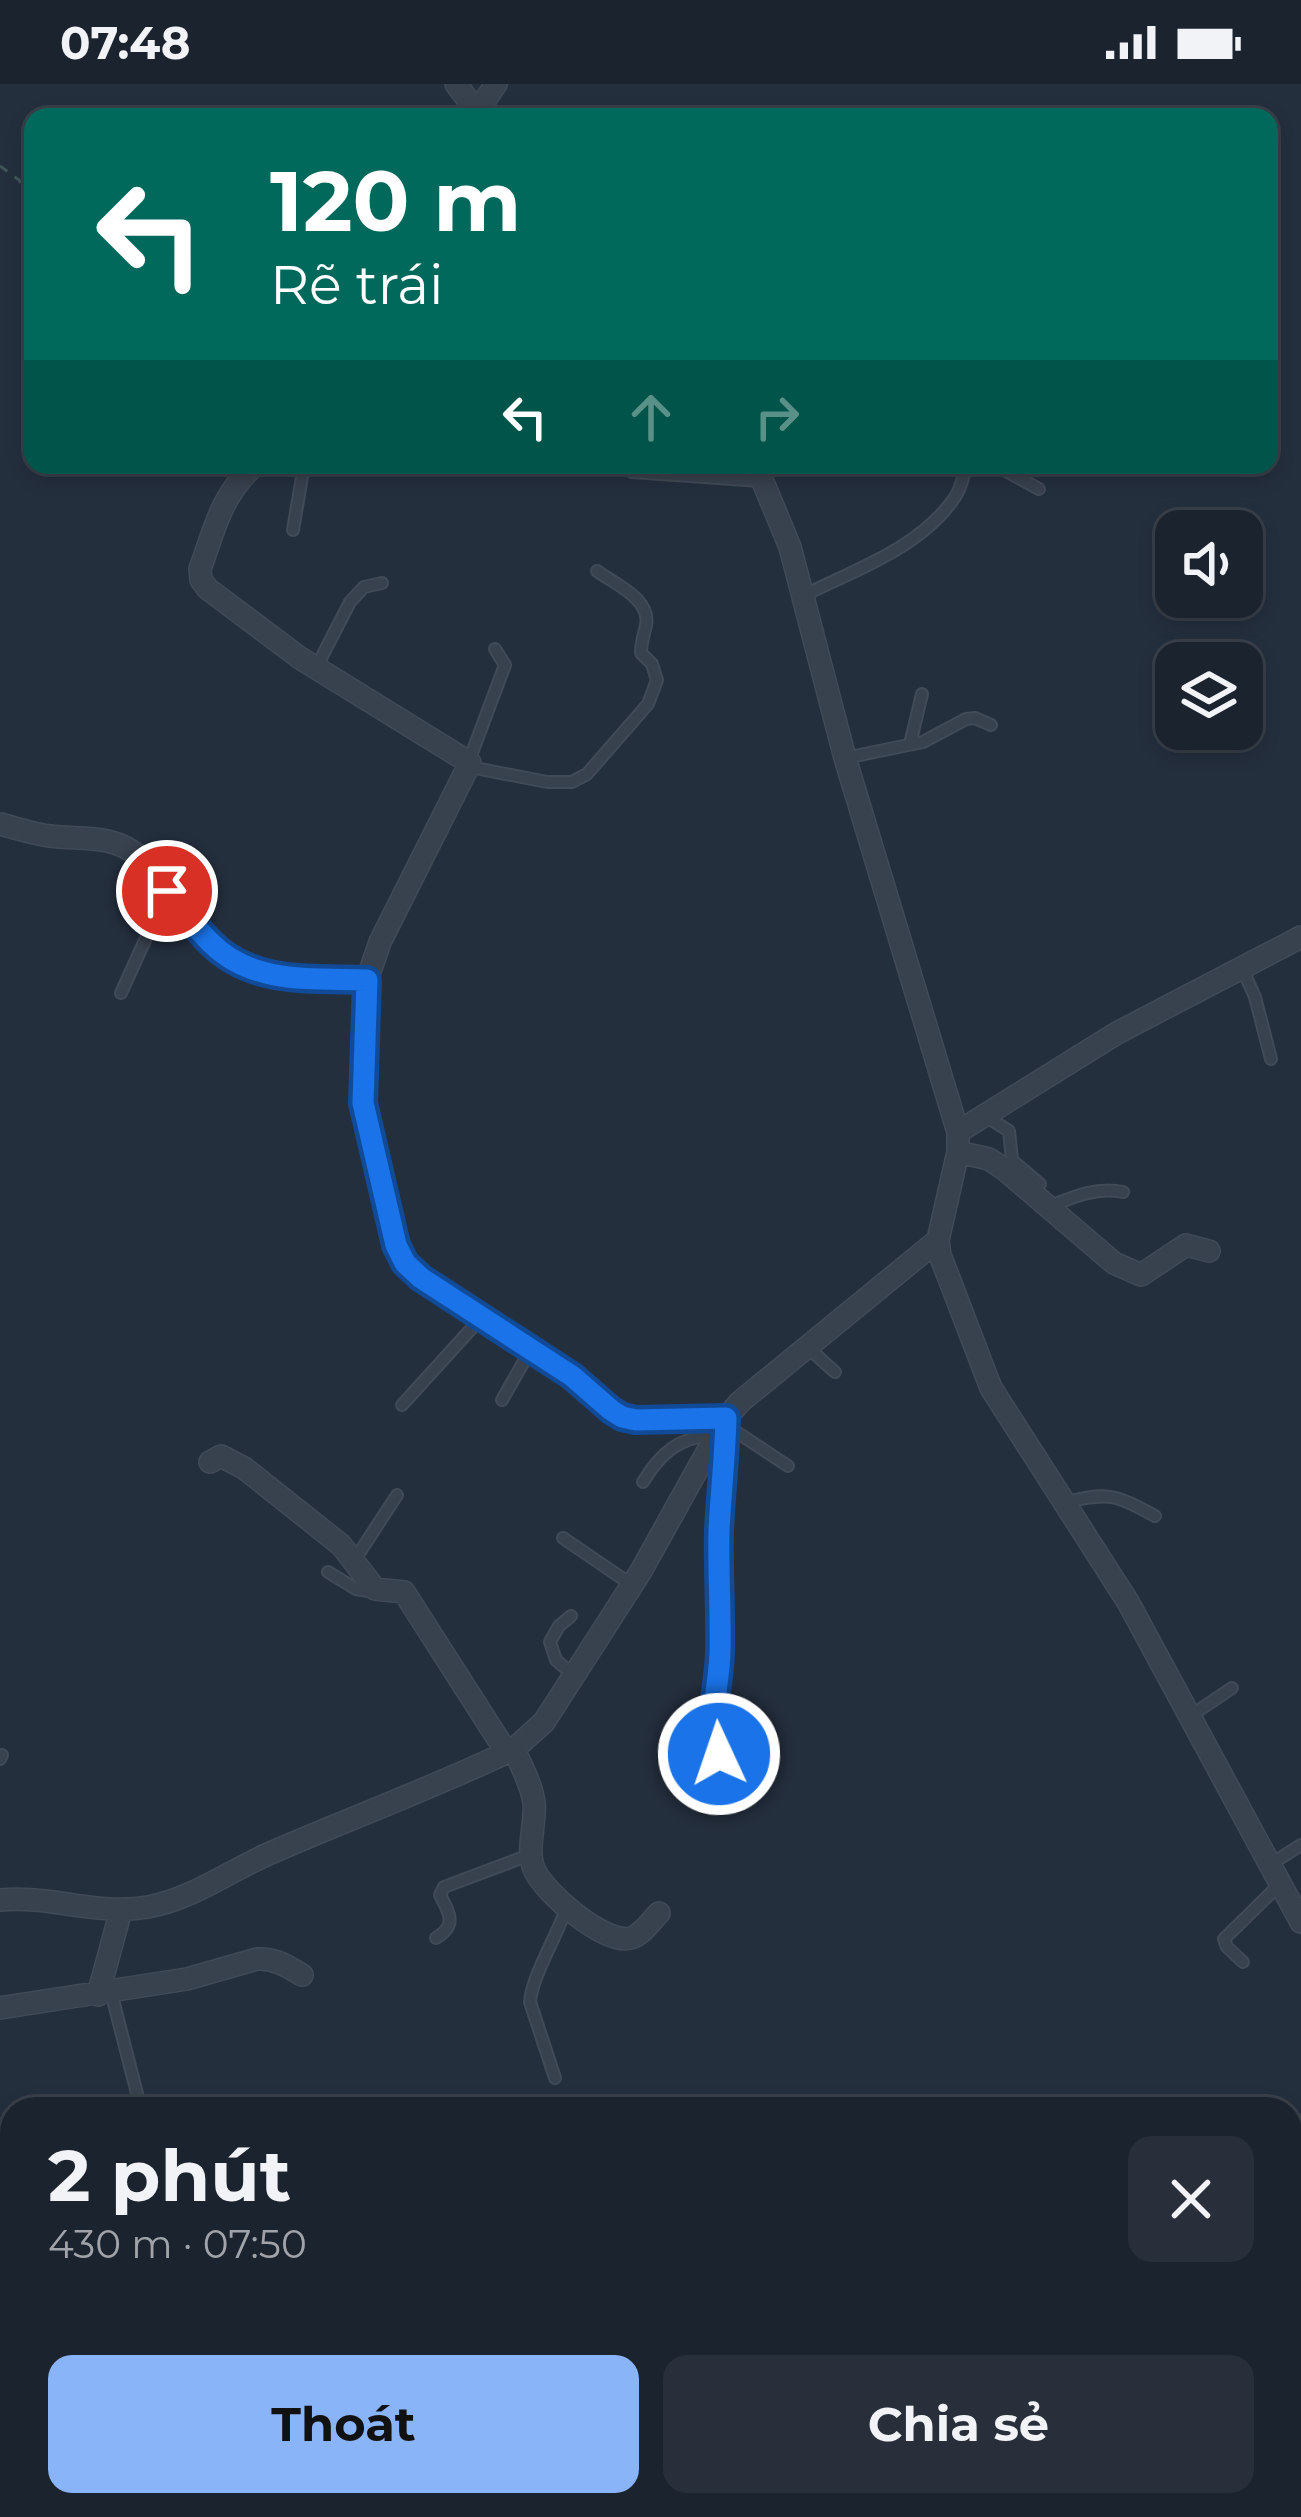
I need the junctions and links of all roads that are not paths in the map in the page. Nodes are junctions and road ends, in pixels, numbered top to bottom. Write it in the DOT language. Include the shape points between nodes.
graph roads {
  1 [pos="456,84"];
  2 [pos="474,108"];
  3 [pos="247,474"];
  4 [pos="302,474"];
  5 [pos="760,474"];
  6 [pos="965,474"];
  7 [pos="1012,474"];
  8 [pos="1039,489"];
  9 [pos="293,530"];
  10 [pos="597,571"];
  11 [pos="382,583"];
  12 [pos="802,596"];
  13 [pos="495,649"];
  14 [pos="316,668"];
  15 [pos="922,694"];
  16 [pos="991,725"];
  17 [pos="910,744"];
  18 [pos="845,758"];
  19 [pos="469,764"];
  20 [pos="0,824"];
  21 [pos="167,891"];
  22 [pos="1301,937"];
  23 [pos="1242,968"];
  24 [pos="367,980"];
  25 [pos="121,993"];
  26 [pos="1271,1059"];
  27 [pos="984,1116"];
  28 [pos="958,1142"];
  29 [pos="1040,1184"];
  30 [pos="1123,1192"];
  31 [pos="1048,1208"];
  32 [pos="938,1240"];
  33 [pos="1209,1251"];
  34 [pos="482,1317"];
  35 [pos="807,1347"];
  36 [pos="531,1349"];
  37 [pos="835,1372"];
  38 [pos="502,1400"];
  39 [pos="402,1405"];
  40 [pos="723,1425"];
  41 [pos="210,1462"];
  42 [pos="788,1466"];
  43 [pos="643,1482"];
  44 [pos="397,1495"];
  45 [pos="1064,1503"];
  46 [pos="1155,1516"];
  47 [pos="563,1538"];
  48 [pos="354,1561"];
  49 [pos="328,1572"];
  50 [pos="632,1585"];
  51 [pos="381,1591"];
  52 [pos="571,1616"];
  53 [pos="574,1676"];
  54 [pos="1232,1688"];
  55 [pos="1189,1717"];
  56 [pos="510,1751"];
  57 [pos="719,1754"];
  58 [pos="1301,1845"];
  59 [pos="532,1854"];
  60 [pos="1274,1875"];
  61 [pos="0,1900"];
  62 [pos="566,1909"];
  63 [pos="121,1910"];
  64 [pos="659,1913"];
  65 [pos="1301,1922"];
  66 [pos="436,1938"];
  67 [pos="1243,1962"];
  68 [pos="302,1975"];
  69 [pos="104,1994"];
  70 [pos="0,2008"];
  71 [pos="555,2078"];
  72 [pos="137,2097"];
  1 -- 2 [label="street"];
  3 -- 14 [label="street" via="223,503 201,580"];
  4 -- 9 [label="lane"];
  5 -- 12 [label="street"];
  6 -- 12 [label="lane" via="923,532"];
  7 -- 8 [label="lane"];
  10 -- 19 [label="lane" via="646,609 641,653 657,680 648,704 572,782"];
  11 -- 14 [label="lane" via="350,602"];
  12 -- 18 [label="street"];
  13 -- 19 [label="lane" via="505,665"];
  14 -- 19 [label="street"];
  15 -- 17 [label="lane"];
  16 -- 17 [label="lane" via="966,719"];
  17 -- 18 [label="lane"];
  18 -- 28 [label="street"];
  19 -- 24 [label="street"];
  20 -- 21 [label="street" via="126,845"];
  21 -- 24 [label="street" via="211,944 251,970"];
  21 -- 25 [label="lane"];
  22 -- 23 [label="street"];
  23 -- 26 [label="lane"];
  23 -- 27 [label="street"];
  24 -- 34 [label="street" via="363,1103 396,1245 421,1278"];
  27 -- 28 [label="street"];
  27 -- 29 [label="lane" via="1009,1130 1012,1160"];
  28 -- 31 [label="street"];
  28 -- 32 [label="street"];
  30 -- 31 [label="lane" via="1096,1191"];
  31 -- 33 [label="street" via="1129,1272 1141,1275 1178,1248"];
  32 -- 35 [label="street"];
  32 -- 45 [label="street" via="991,1388"];
  34 -- 36 [label="street"];
  34 -- 39 [label="lane"];
  35 -- 37 [label="lane"];
  35 -- 40 [label="street"];
  36 -- 38 [label="lane"];
  36 -- 40 [label="street" via="622,1417"];
  40 -- 42 [label="lane"];
  40 -- 43 [label="lane" via="672,1446"];
  40 -- 50 [label="street"];
  40 -- 57 [label="street" via="713,1723"];
  41 -- 48 [label="street" via="221,1456 244,1468"];
  44 -- 48 [label="lane"];
  45 -- 46 [label="lane" via="1111,1495"];
  45 -- 55 [label="street"];
  47 -- 50 [label="lane"];
  48 -- 51 [label="street"];
  49 -- 51 [label="lane" via="356,1589"];
  50 -- 53 [label="street"];
  51 -- 56 [label="street" via="408,1596"];
  52 -- 53 [label="lane" via="550,1642"];
  53 -- 56 [label="street" via="544,1722"];
  54 -- 55 [label="lane"];
  55 -- 60 [label="street"];
  56 -- 59 [label="street" via="534,1803"];
  56 -- 63 [label="street" via="190,1894"];
  58 -- 60 [label="lane"];
  59 -- 62 [label="street" via="536,1874"];
  59 -- 66 [label="lane" via="444,1888 451,1923"];
  60 -- 65 [label="street"];
  60 -- 67 [label="lane" via="1224,1939"];
  61 -- 63 [label="street"];
  62 -- 64 [label="street" via="628,1939"];
  62 -- 71 [label="lane" via="530,2002"];
  63 -- 69 [label="street"];
  68 -- 69 [label="street" via="257,1959"];
  69 -- 70 [label="street"];
  69 -- 72 [label="lane"];
}
